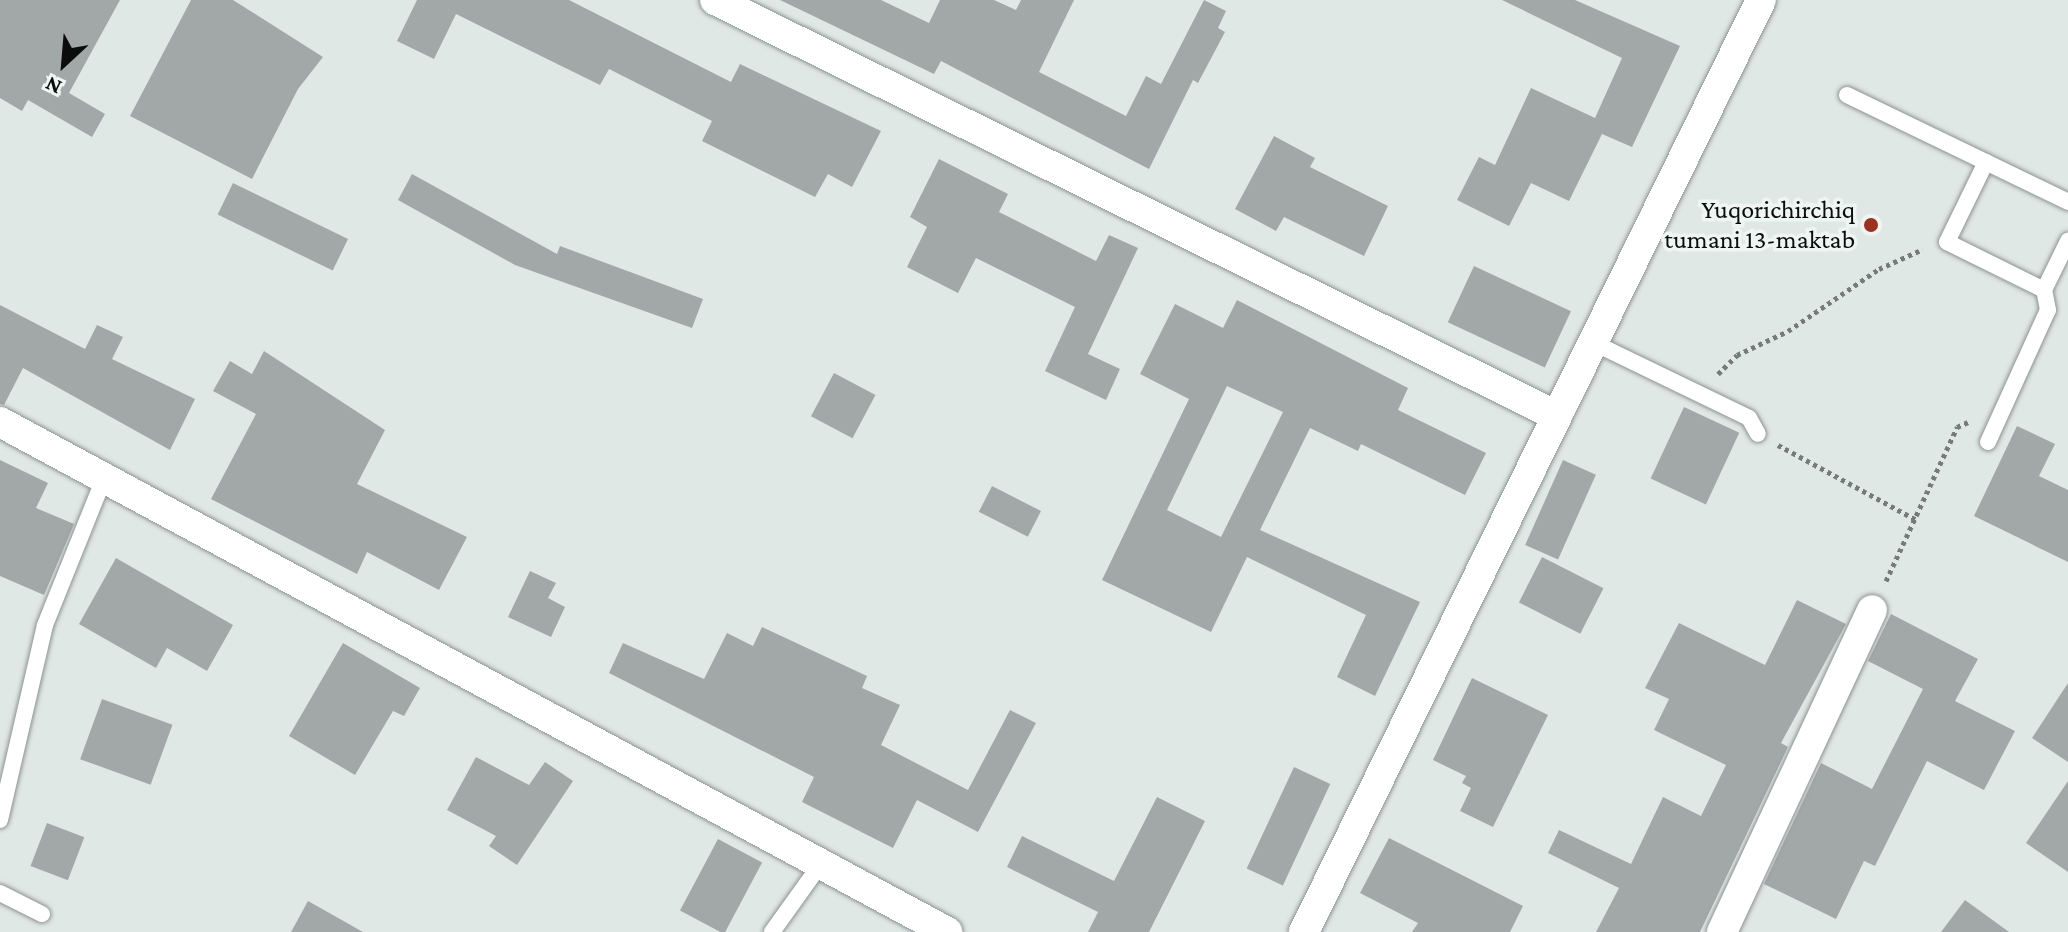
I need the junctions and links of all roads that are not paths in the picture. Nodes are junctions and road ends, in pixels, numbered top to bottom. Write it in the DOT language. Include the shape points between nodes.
graph roads {
  1 [pos="715,0"];
  2 [pos="1761,0"];
  3 [pos="1847,95"];
  4 [pos="1986,162"];
  5 [pos="2068,202"];
  6 [pos="2068,241"];
  7 [pos="2044,290"];
  8 [pos="1592,342"];
  9 [pos="1555,415"];
  10 [pos="0,422"];
  11 [pos="1758,434"];
  12 [pos="1988,442"];
  13 [pos="104,478"];
  14 [pos="1872,610"];
  15 [pos="0,820"];
  16 [pos="820,865"];
  17 [pos="0,893"];
  18 [pos="42,914"];
  19 [pos="772,932"];
  20 [pos="947,932"];
  21 [pos="1304,932"];
  22 [pos="1722,932"];
  1 -- 9 [label="street"];
  2 -- 8 [label="street"];
  3 -- 4 [label="lane"];
  4 -- 5 [label="lane"];
  4 -- 7 [label="lane" via="1947,242"];
  6 -- 7 [label="lane"];
  7 -- 12 [label="lane" via="2048,310"];
  8 -- 9 [label="street"];
  8 -- 11 [label="lane" via="1749,418"];
  9 -- 21 [label="street"];
  10 -- 13 [label="street"];
  13 -- 15 [label="lane" via="45,625"];
  13 -- 16 [label="street"];
  14 -- 22 [label="street"];
  16 -- 19 [label="lane"];
  16 -- 20 [label="street"];
  17 -- 18 [label="lane"];
}
